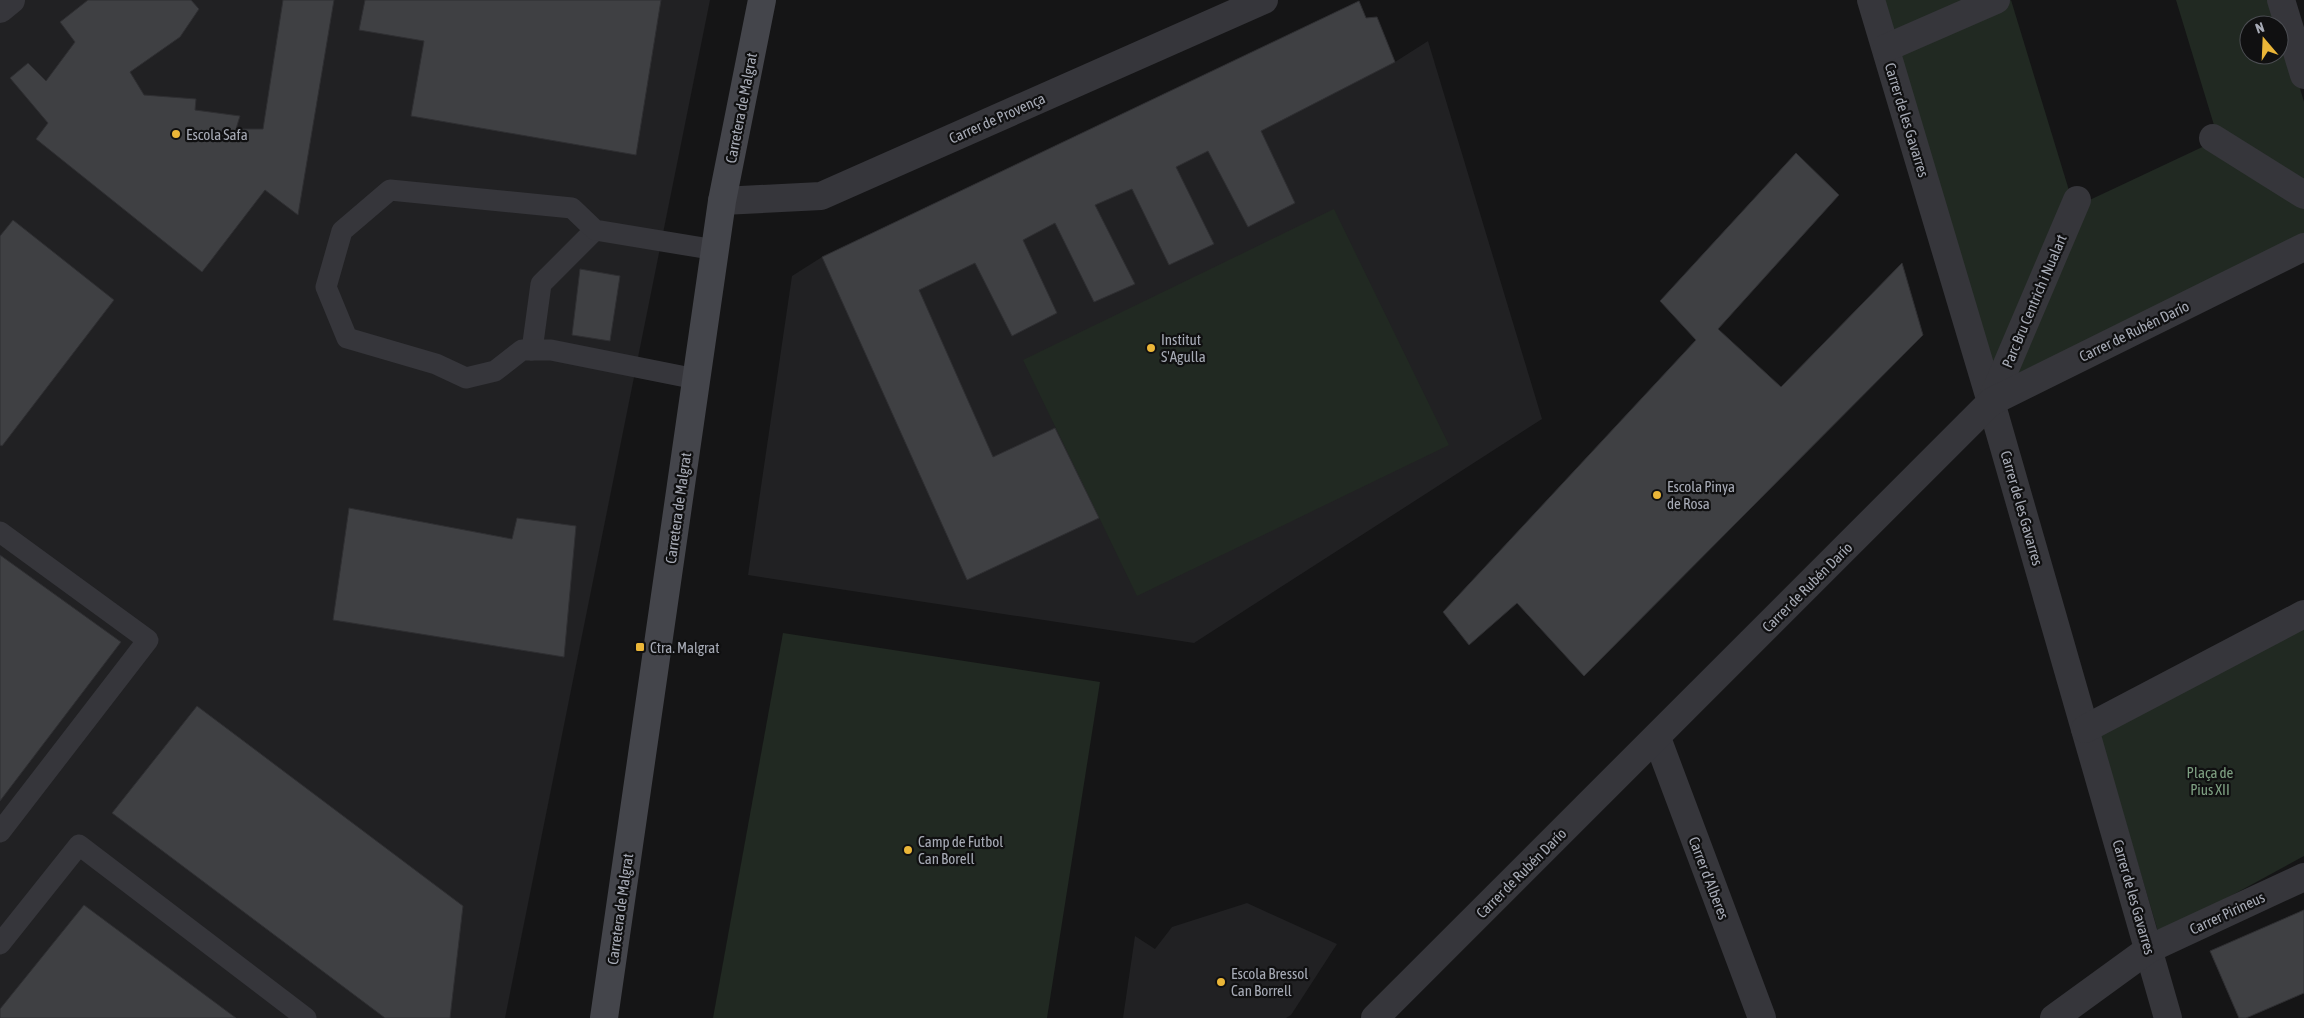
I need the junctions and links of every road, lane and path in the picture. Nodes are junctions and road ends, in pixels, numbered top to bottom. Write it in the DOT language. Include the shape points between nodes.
graph roads {
  1 [pos="10,0"];
  2 [pos="762,0"];
  3 [pos="1264,0"];
  4 [pos="1871,0"];
  5 [pos="1996,0"];
  6 [pos="2280,0"];
  7 [pos="0,9"];
  8 [pos="1886,48"];
  9 [pos="2304,75"];
  10 [pos="2213,138"];
  11 [pos="2304,195"];
  12 [pos="2077,200"];
  13 [pos="722,201"];
  14 [pos="595,230"];
  15 [pos="2304,247"];
  16 [pos="716,250"];
  17 [pos="532,350"];
  18 [pos="696,379"];
  19 [pos="1991,402"];
  20 [pos="0,532"];
  21 [pos="2304,614"];
  22 [pos="2086,729"];
  23 [pos="1656,738"];
  24 [pos="0,832"];
  25 [pos="2304,877"];
  26 [pos="0,944"];
  27 [pos="2149,949"];
  28 [pos="306,1018"];
  29 [pos="604,1018"];
  30 [pos="1375,1018"];
  31 [pos="1762,1018"];
  32 [pos="2054,1018"];
  33 [pos="2168,1018"];
  1 -- 7 [label="street"];
  2 -- 13 [label="street, Carretera de Malgrat"];
  3 -- 13 [label="street, Carrer de Provença" via="822,196"];
  4 -- 8 [label="street, Carrer de les Gavarres"];
  5 -- 8 [label="street"];
  6 -- 9 [label="street"];
  8 -- 19 [label="street, Carrer de les Gavarres"];
  10 -- 11 [label="street"];
  12 -- 19 [label="street, Parc Bru Centrich i Nualart"];
  13 -- 16 [label="street, Carretera de Malgrat"];
  14 -- 16 [label="lane"];
  14 -- 17 [label="lane" via="541,284"];
  14 -- 17 [label="lane" via="572,208 390,190 342,231 326,287 347,338 436,364 466,378 495,371 522,350"];
  15 -- 19 [label="street, Carrer de Rubén Darío"];
  16 -- 18 [label="street, Carretera de Malgrat"];
  17 -- 18 [label="lane" via="551,350"];
  18 -- 29 [label="street, Carretera de Malgrat"];
  19 -- 22 [label="street, Carrer de les Gavarres"];
  19 -- 23 [label="street, Carrer de Rubén Darío"];
  20 -- 24 [label="lane" via="148,640"];
  21 -- 22 [label="street"];
  22 -- 27 [label="street, Carrer de les Gavarres"];
  23 -- 30 [label="street, Carrer de Rubén Darío"];
  23 -- 31 [label="street, Carrer d'Alberes"];
  25 -- 27 [label="street, Carrer Pirineus"];
  26 -- 28 [label="lane" via="79,845"];
  27 -- 32 [label="street, Carrer Pirineus"];
  27 -- 33 [label="street, Carrer de les Gavarres"];
}
